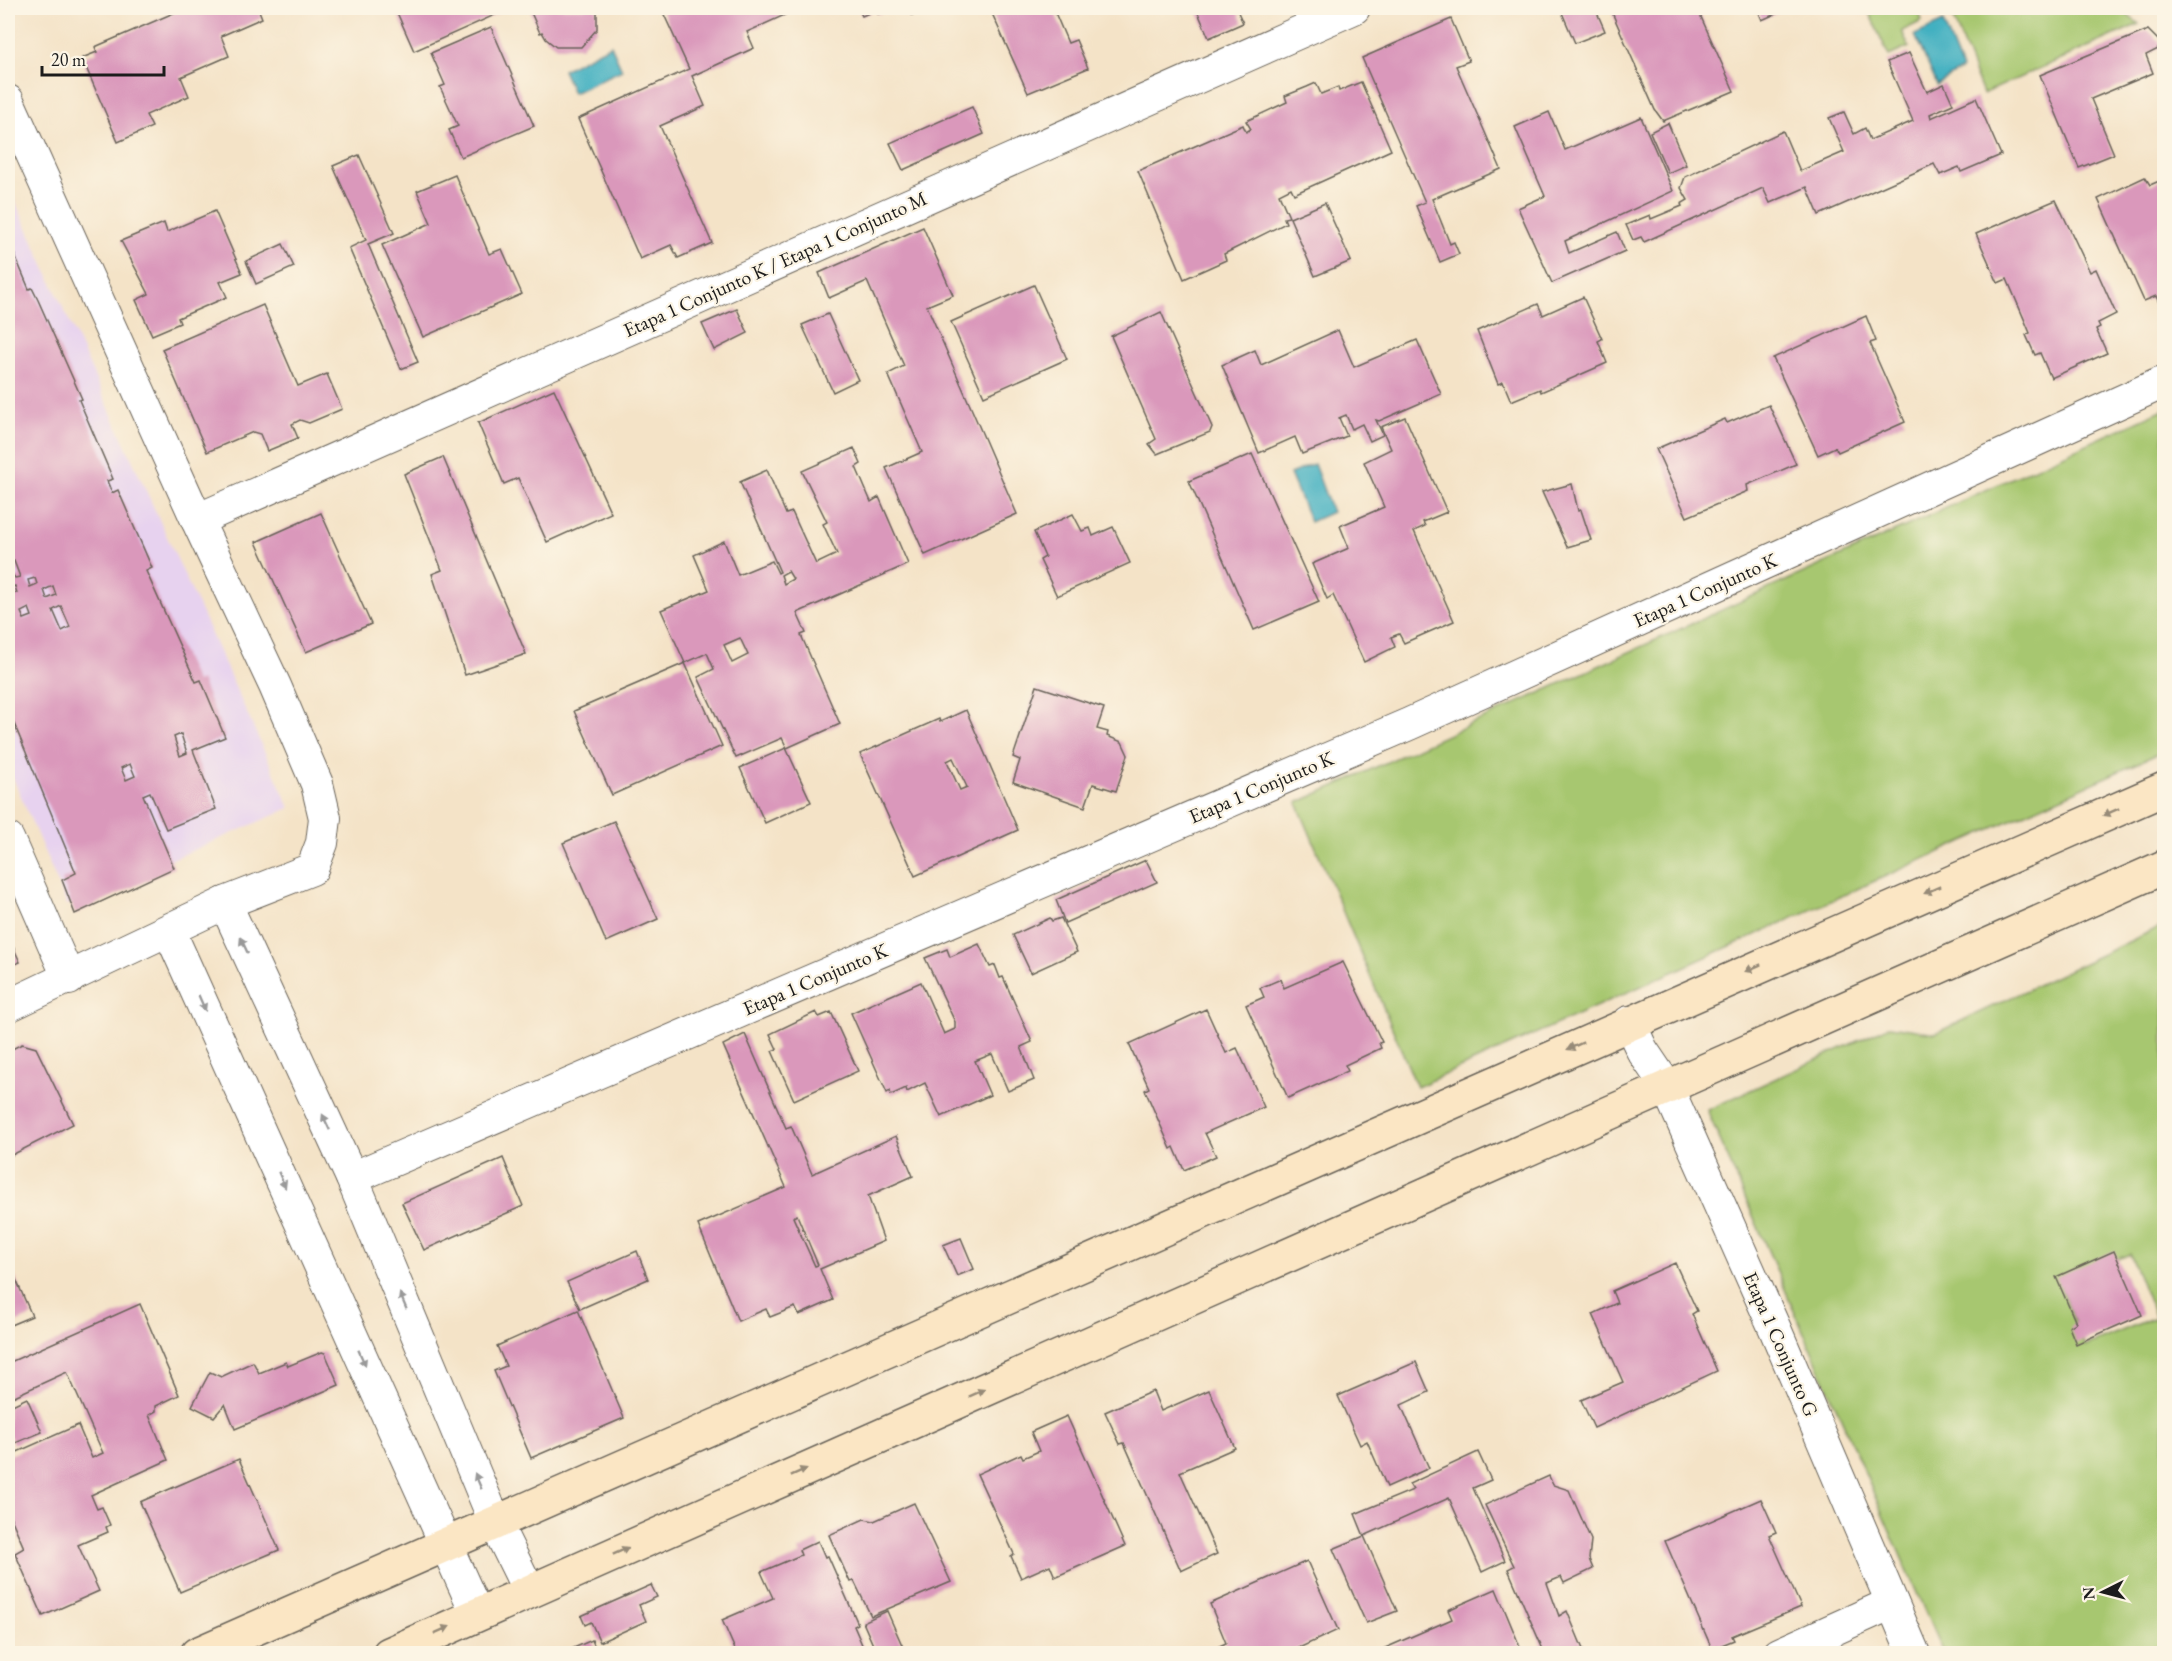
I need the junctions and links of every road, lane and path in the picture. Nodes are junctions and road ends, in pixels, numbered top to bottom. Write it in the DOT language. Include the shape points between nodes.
graph roads {
  1 [pos="1354,8"];
  2 [pos="8,101"];
  3 [pos="2164,382"];
  4 [pos="197,520"];
  5 [pos="2164,789"];
  6 [pos="8,839"];
  7 [pos="2164,867"];
  8 [pos="225,903"];
  9 [pos="170,930"];
  10 [pos="69,979"];
  11 [pos="8,1006"];
  12 [pos="1629,1022"];
  13 [pos="1667,1087"];
  14 [pos="352,1178"];
  15 [pos="495,1522"];
  16 [pos="444,1544"];
  17 [pos="529,1591"];
  18 [pos="1892,1603"];
  19 [pos="477,1614"];
  20 [pos="197,1653"];
  21 [pos="389,1653"];
  22 [pos="1779,1653"];
  23 [pos="1914,1653"];
  1 -- 4 [label="street, Etapa 1 Conjunto K / Etapa 1 Conjunto M"];
  2 -- 4 [label="street"];
  3 -- 14 [label="street, Etapa 1 Conjunto K" via="1409,724"];
  4 -- 8 [label="street" via="280,697 317,784 325,818 322,843 312,869"];
  5 -- 12 [label="street, one-way"];
  6 -- 10 [label="street"];
  7 -- 13 [label="street"];
  8 -- 9 [label="street"];
  14 -- 8 [label="street, one-way"];
  9 -- 10 [label="street"];
  9 -- 16 [label="street, one-way"];
  10 -- 11 [label="street"];
  12 -- 13 [label="street, Etapa 1 Conjunto G"];
  12 -- 15 [label="street, one-way"];
  17 -- 13 [label="street, one-way"];
  13 -- 18 [label="street, Etapa 1 Conjunto G"];
  15 -- 14 [label="street, one-way"];
  15 -- 16 [label="street"];
  15 -- 17 [label="street"];
  16 -- 19 [label="street"];
  16 -- 20 [label="street"];
  17 -- 19 [label="street"];
  18 -- 22 [label="street"];
  18 -- 23 [label="street, Etapa 1 Conjunto G"];
  21 -- 19 [label="street, one-way"];
}
